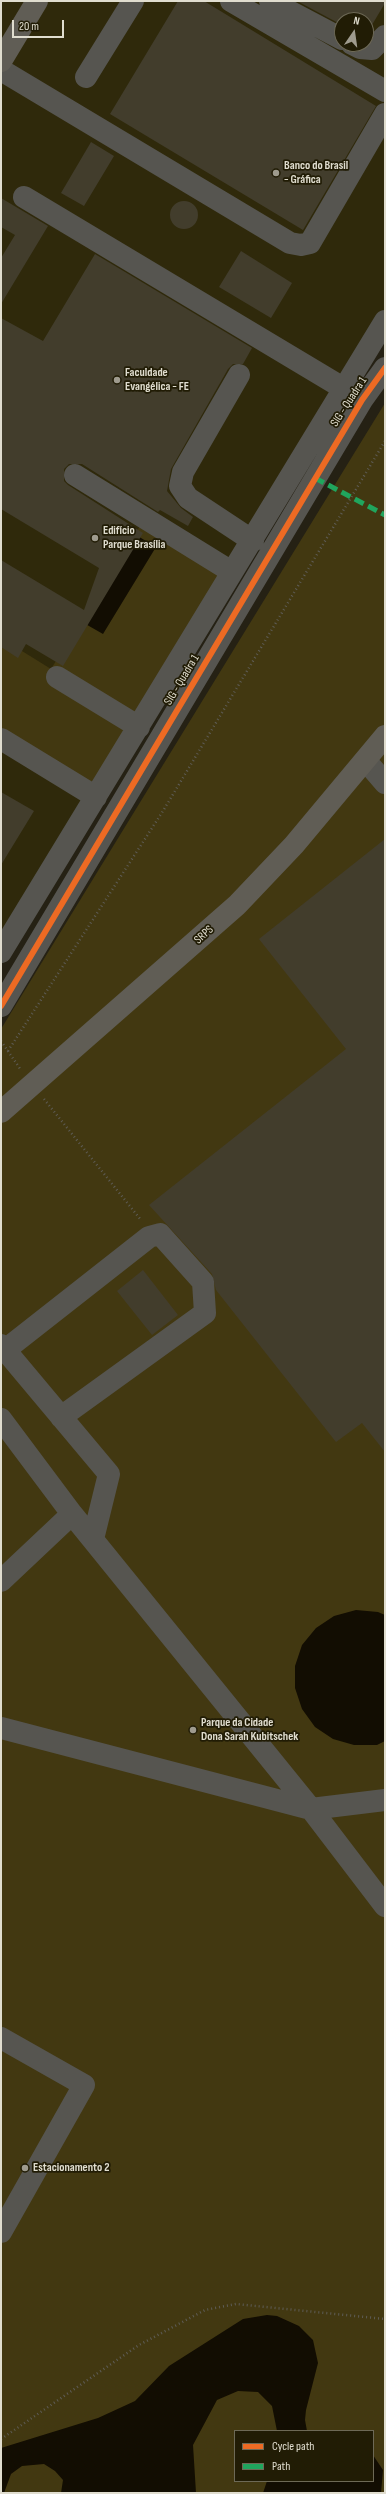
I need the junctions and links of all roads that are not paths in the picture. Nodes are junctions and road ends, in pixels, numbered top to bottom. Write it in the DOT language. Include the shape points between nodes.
graph roads {
  1 [pos="37,1"];
  2 [pos="133,1"];
  3 [pos="231,1"];
  4 [pos="270,1"];
  5 [pos="334,35"];
  6 [pos="385,36"];
  7 [pos="374,47"];
  8 [pos="1,61"];
  9 [pos="1,70"];
  10 [pos="86,77"];
  11 [pos="385,91"];
  12 [pos="385,114"];
  13 [pos="24,197"];
  14 [pos="385,321"];
  15 [pos="385,368"];
  16 [pos="239,375"];
  17 [pos="343,388"];
  18 [pos="75,475"];
  19 [pos="253,541"];
  20 [pos="232,572"];
  21 [pos="57,677"];
  22 [pos="139,727"];
  23 [pos="385,736"];
  24 [pos="1,739"];
  25 [pos="366,761"];
  26 [pos="385,783"];
  27 [pos="96,797"];
  28 [pos="2,948"];
  29 [pos="1,1006"];
  30 [pos="1,1112"];
  31 [pos="3,1347"];
  32 [pos="62,1417"];
  33 [pos="1,1419"];
  34 [pos="72,1514"];
  35 [pos="93,1539"];
  36 [pos="1,1581"];
  37 [pos="1,1728"];
  38 [pos="385,1800"];
  39 [pos="311,1809"];
  40 [pos="385,1906"];
  41 [pos="1,2038"];
  42 [pos="1,2232"];
  1 -- 8 [label="main road"];
  2 -- 10 [label="street"];
  3 -- 11 [label="street"];
  4 -- 5 [label="street"];
  6 -- 7 [label="street"];
  9 -- 12 [label="street" via="290,243 301,245 310,243"];
  13 -- 17 [label="street"];
  14 -- 17 [label="street, SIG - Quadra 1"];
  15 -- 29 [label="street, SIG - Quadra 1" via="342,433"];
  16 -- 19 [label="street" via="183,472 180,486 188,498"];
  17 -- 19 [label="street, SIG - Quadra 1"];
  18 -- 20 [label="street"];
  19 -- 20 [label="street, SIG - Quadra 1"];
  20 -- 22 [label="street, SIG - Quadra 1"];
  21 -- 22 [label="street"];
  22 -- 27 [label="street, SIG - Quadra 1"];
  23 -- 25 [label="main road, SRPS"];
  24 -- 27 [label="street"];
  25 -- 26 [label="street"];
  25 -- 30 [label="main road, SRPS" via="294,845 236,905"];
  27 -- 28 [label="street, SIG - Quadra 1"];
  31 -- 32 [label="street"];
  31 -- 32 [label="street" via="149,1236 160,1234 203,1282 205,1313"];
  32 -- 35 [label="street" via="109,1474"];
  33 -- 34 [label="street"];
  34 -- 35 [label="street"];
  34 -- 36 [label="street"];
  35 -- 39 [label="street"];
  37 -- 39 [label="street"];
  38 -- 39 [label="street"];
  39 -- 40 [label="street"];
  41 -- 42 [label="street" via="84,2086"];
}
